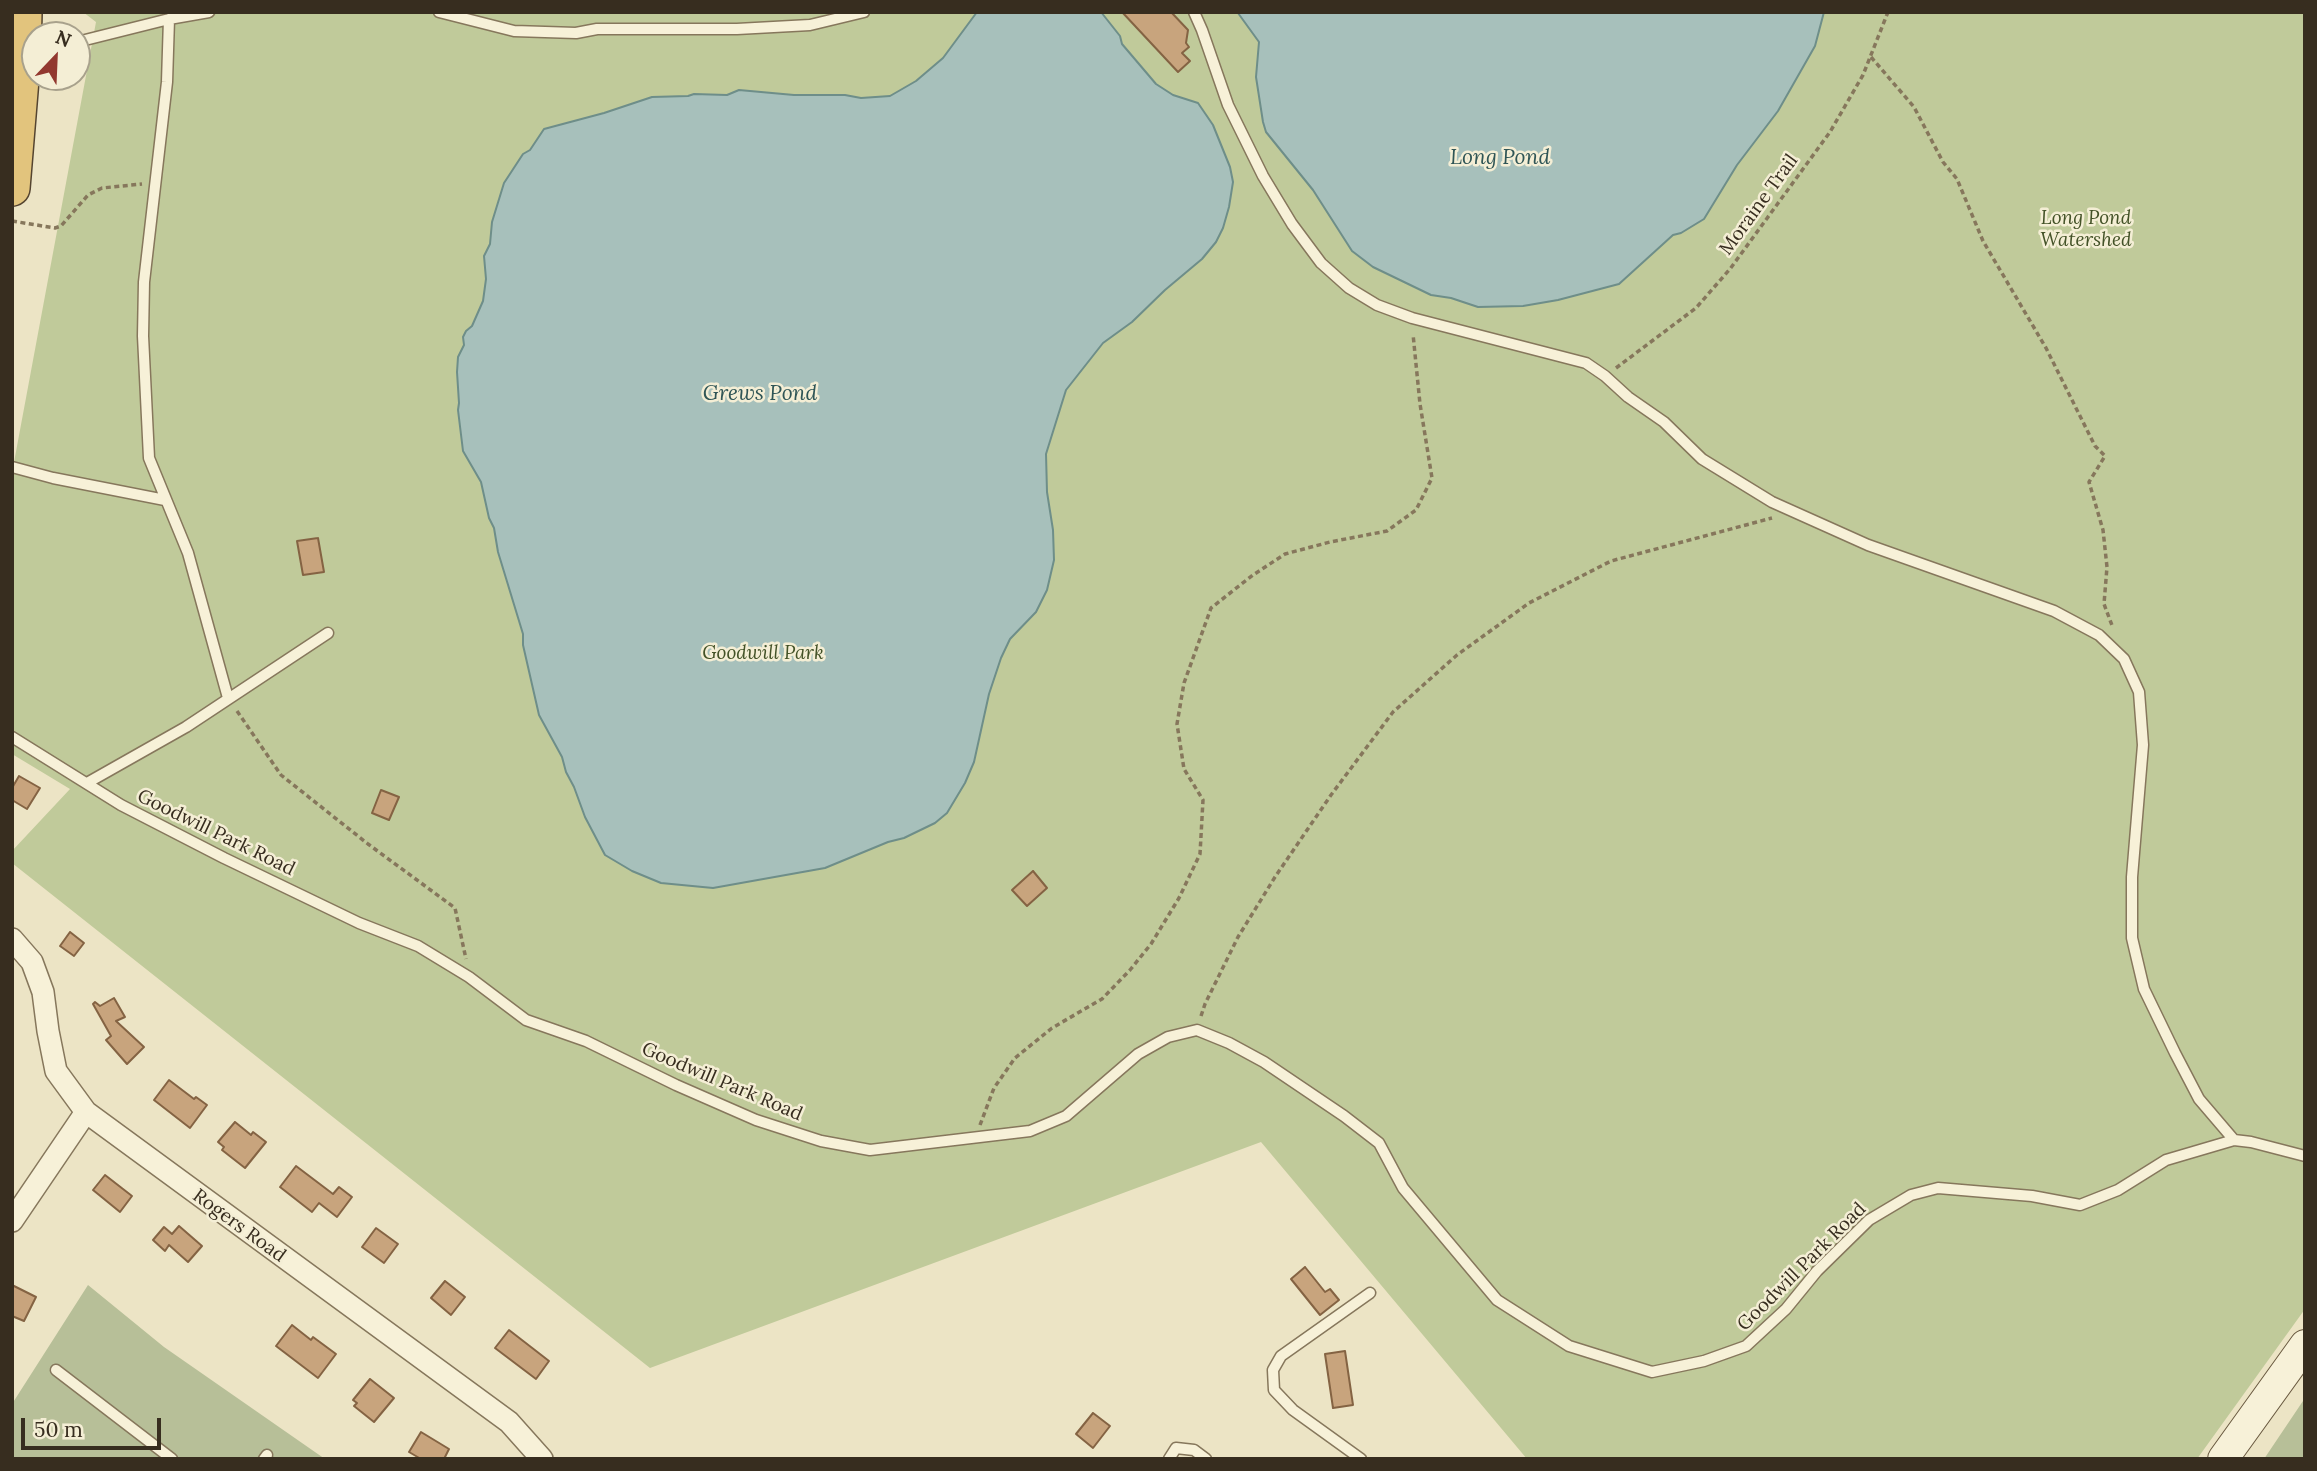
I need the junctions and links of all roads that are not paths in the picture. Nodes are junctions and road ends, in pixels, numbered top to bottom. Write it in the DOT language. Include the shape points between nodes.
graph roads {
  1 [pos="209,12"];
  2 [pos="439,12"];
  3 [pos="864,12"];
  4 [pos="1194,12"];
  5 [pos="169,19"];
  6 [pos="91,38"];
  7 [pos="24,91"];
  8 [pos="12,188"];
  9 [pos="12,467"];
  10 [pos="165,500"];
  11 [pos="328,633"];
  12 [pos="228,698"];
  13 [pos="12,737"];
  14 [pos="86,783"];
  15 [pos="12,939"];
  16 [pos="86,1112"];
  17 [pos="2234,1140"];
  18 [pos="2305,1156"];
  19 [pos="12,1221"];
  20 [pos="1370,1293"];
  21 [pos="2305,1345"];
  22 [pos="56,1370"];
  23 [pos="172,1459"];
  24 [pos="542,1459"];
  25 [pos="1168,1459"];
  26 [pos="1206,1459"];
  27 [pos="1361,1459"];
  28 [pos="2223,1459"];
  1 -- 5 [label="lane"];
  2 -- 3 [label="lane" via="514,32 576,33 810,25"];
  4 -- 17 [label="lane" via="1228,105 1263,176 1321,263 1349,288 1412,318 1586,363 1664,422 1702,459 1794,512 1868,545 2054,611 2099,635 2124,659 2139,692 2143,745 2132,938 2144,989 2175,1053 2199,1099"];
  5 -- 6 [label="lane"];
  5 -- 10 [label="lane" via="143,337 149,458"];
  7 -- 8 [label="highway"];
  9 -- 10 [label="lane"];
  10 -- 12 [label="lane" via="188,553"];
  11 -- 12 [label="lane"];
  12 -- 14 [label="lane" via="144,753"];
  13 -- 14 [label="lane, Goodwill Park Road"];
  14 -- 17 [label="lane, Goodwill Park Road" via="224,858 418,947 469,977 526,1020 586,1041 756,1119 821,1141 870,1150 1030,1131 1066,1115 1138,1054 1168,1037 1197,1030 1264,1062 1379,1143 1403,1188 1497,1300 1569,1346 1652,1372 1746,1346 1869,1220 1912,1195 1938,1188 2080,1205 2118,1191 2166,1160"];
  15 -- 16 [label="street, Rogers Road" via="32,962 43,992 56,1071"];
  16 -- 19 [label="street"];
  16 -- 24 [label="street, Rogers Road" via="509,1422"];
  17 -- 18 [label="lane, Goodwill Park Road"];
  20 -- 27 [label="lane" via="1281,1356 1273,1370 1274,1390 1293,1410"];
  21 -- 28 [label="main road"];
  22 -- 23 [label="lane"];
  25 -- 26 [label="lane" via="1176,1448 1194,1450"];
}
